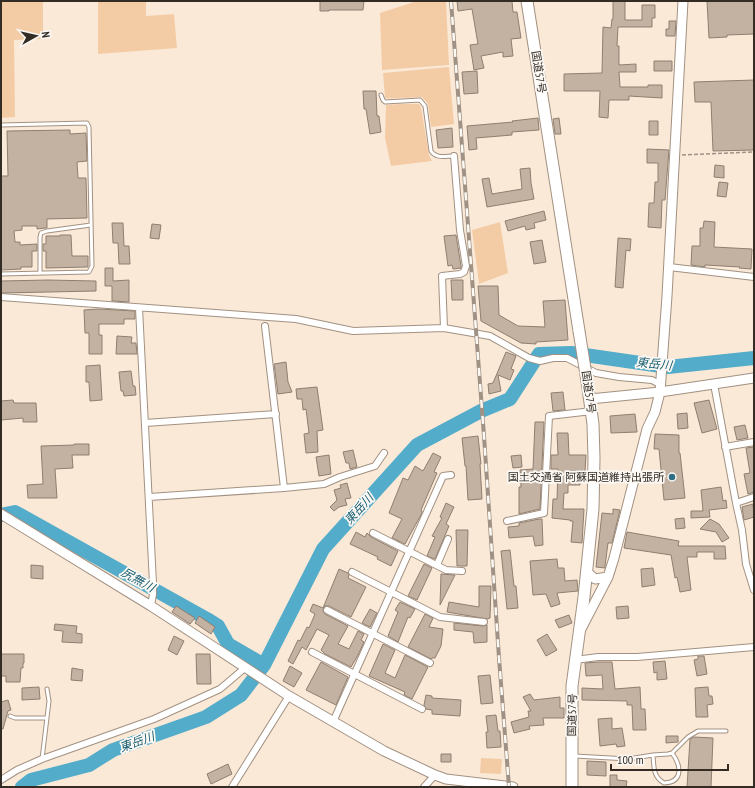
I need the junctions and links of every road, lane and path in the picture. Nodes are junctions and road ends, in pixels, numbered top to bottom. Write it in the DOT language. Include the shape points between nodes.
graph roads {
  1 [pos="527,1"];
  2 [pos="683,1"];
  3 [pos="381,95"];
  4 [pos="1,125"];
  5 [pos="754,152"];
  6 [pos="675,155"];
  7 [pos="454,156"];
  8 [pos="91,226"];
  9 [pos="669,267"];
  10 [pos="40,273"];
  11 [pos="1,274"];
  12 [pos="754,277"];
  13 [pos="1,297"];
  14 [pos="139,308"];
  15 [pos="265,326"];
  16 [pos="444,328"];
  17 [pos="754,378"];
  18 [pos="714,384"];
  19 [pos="661,385"];
  20 [pos="590,399"];
  21 [pos="592,411"];
  22 [pos="276,414"];
  23 [pos="145,423"];
  24 [pos="754,442"];
  25 [pos="725,447"];
  26 [pos="384,453"];
  27 [pos="451,476"];
  28 [pos="284,488"];
  29 [pos="149,497"];
  30 [pos="754,498"];
  31 [pos="736,503"];
  32 [pos="5,518"];
  33 [pos="507,521"];
  34 [pos="373,533"];
  35 [pos="448,539"];
  36 [pos="410,552"];
  37 [pos="437,565"];
  38 [pos="462,571"];
  39 [pos="586,571"];
  40 [pos="352,572"];
  41 [pos="608,577"];
  42 [pos="754,590"];
  43 [pos="391,593"];
  44 [pos="150,606"];
  45 [pos="327,610"];
  46 [pos="484,622"];
  47 [pos="580,630"];
  48 [pos="373,634"];
  49 [pos="754,647"];
  50 [pos="312,652"];
  51 [pos="575,660"];
  52 [pos="430,663"];
  53 [pos="248,668"];
  54 [pos="354,675"];
  55 [pos="47,689"];
  56 [pos="289,696"];
  57 [pos="422,709"];
  58 [pos="10,716"];
  59 [pos="47,718"];
  60 [pos="333,722"];
  61 [pos="726,731"];
  62 [pos="672,753"];
  63 [pos="653,755"];
  64 [pos="571,756"];
  65 [pos="42,759"];
  66 [pos="434,775"];
  67 [pos="1,780"];
  68 [pos="232,787"];
  69 [pos="424,787"];
  70 [pos="513,787"];
  71 [pos="572,787"];
  1 -- 20 [label="highway, 国道57号, bridge"];
  2 -- 6 [label="street"];
  3 -- 7 [label="lane" via="385,102 423,102 431,150 437,157"];
  4 -- 8 [label="lane" via="87,123 90,127"];
  5 -- 6 [label="path"];
  6 -- 9 [label="street"];
  7 -- 16 [label="street" via="460,230 466,266 460,274 442,276"];
  8 -- 10 [label="lane" via="47,230 41,233"];
  8 -- 10 [label="lane" via="92,266 89,272"];
  9 -- 12 [label="street"];
  9 -- 19 [label="street"];
  10 -- 11 [label="lane"];
  13 -- 14 [label="street"];
  14 -- 16 [label="street" via="296,319 352,331"];
  14 -- 23 [label="street"];
  15 -- 22 [label="street"];
  16 -- 19 [label="street" via="490,336 529,358 540,361 567,358 596,373 652,380"];
  17 -- 18 [label="street"];
  18 -- 19 [label="street"];
  18 -- 25 [label="street"];
  19 -- 20 [label="street"];
  19 -- 41 [label="street"];
  20 -- 21 [label="highway, 国道57号"];
  21 -- 33 [label="street" via="549,416 544,513"];
  21 -- 39 [label="highway, 国道57号" via="593,509"];
  22 -- 23 [label="street"];
  22 -- 28 [label="street"];
  23 -- 29 [label="street"];
  24 -- 25 [label="street"];
  25 -- 31 [label="street"];
  26 -- 28 [label="street" via="375,466 324,484"];
  27 -- 36 [label="street" via="444,476"];
  28 -- 29 [label="street"];
  29 -- 44 [label="street" via="153,583"];
  30 -- 31 [label="street"];
  31 -- 42 [label="street" via="746,564"];
  32 -- 44 [label="street"];
  34 -- 36 [label="street"];
  35 -- 37 [label="street"];
  36 -- 37 [label="street"];
  36 -- 43 [label="street"];
  37 -- 38 [label="street" via="446,570"];
  39 -- 41 [label="street" via="595,579"];
  39 -- 47 [label="highway, 国道57号"];
  40 -- 43 [label="street"];
  41 -- 47 [label="street"];
  43 -- 46 [label="street" via="440,617"];
  43 -- 48 [label="street"];
  44 -- 53 [label="street"];
  45 -- 48 [label="street"];
  47 -- 51 [label="highway, 国道57号"];
  48 -- 52 [label="street"];
  48 -- 54 [label="street"];
  49 -- 51 [label="street"];
  50 -- 54 [label="street"];
  51 -- 64 [label="highway, 国道57号"];
  53 -- 56 [label="street"];
  53 -- 65 [label="street" via="220,689 154,720"];
  54 -- 57 [label="street"];
  54 -- 60 [label="street"];
  55 -- 59 [label="lane"];
  56 -- 60 [label="street"];
  56 -- 68 [label="street"];
  58 -- 59 [label="lane"];
  59 -- 65 [label="lane"];
  60 -- 66 [label="street"];
  61 -- 62 [label="lane" via="698,731 688,736"];
  62 -- 63 [label="lane"];
  62 -- 63 [label="lane" via="677,760 678,774 671,783 664,783 656,777"];
  63 -- 64 [label="lane" via="628,759"];
  64 -- 71 [label="highway, 国道57号"];
  65 -- 67 [label="street"];
  66 -- 69 [label="street"];
  66 -- 70 [label="street" via="446,779"];
}
